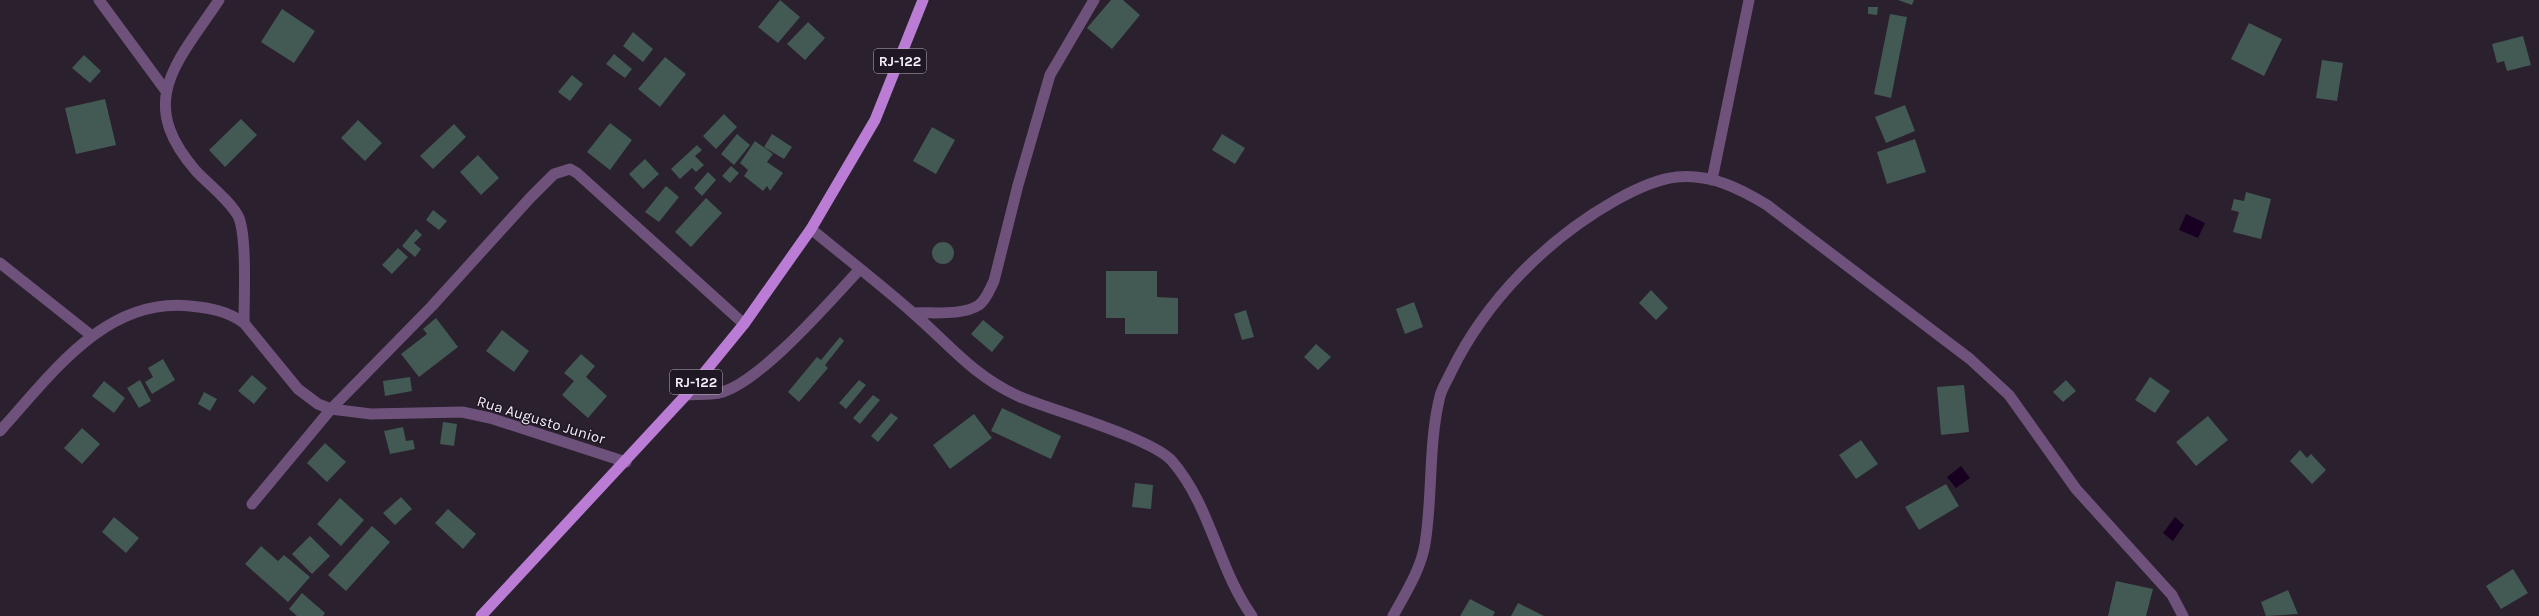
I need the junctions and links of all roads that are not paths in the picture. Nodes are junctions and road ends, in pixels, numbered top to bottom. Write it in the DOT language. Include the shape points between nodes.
graph roads {
  1 [pos="99,0"];
  2 [pos="219,0"];
  3 [pos="923,0"];
  4 [pos="1094,0"];
  5 [pos="1749,0"];
  6 [pos="166,91"];
  7 [pos="1712,180"];
  8 [pos="811,229"];
  9 [pos="0,263"];
  10 [pos="860,269"];
  11 [pos="914,313"];
  12 [pos="244,324"];
  13 [pos="744,324"];
  14 [pos="92,336"];
  15 [pos="686,395"];
  16 [pos="331,409"];
  17 [pos="0,431"];
  18 [pos="626,462"];
  19 [pos="252,504"];
  20 [pos="481,616"];
  21 [pos="1252,616"];
  22 [pos="1393,616"];
  23 [pos="2183,616"];
  1 -- 6 [label="street"];
  2 -- 6 [label="street" via="171,75"];
  3 -- 8 [label="main road, RJ-122" via="875,120"];
  4 -- 11 [label="street" via="1050,75 1018,185 994,281 987,295 980,305 966,310"];
  5 -- 7 [label="street"];
  6 -- 12 [label="street" via="168,128 195,170 238,217 242,232"];
  7 -- 22 [label="street" via="1676,177 1637,189 1592,214 1552,245 1502,294 1471,334 1440,394 1433,443 1425,545 1417,569"];
  7 -- 23 [label="street" via="1734,185 1767,205 1964,354 2009,395 2076,489 2172,595"];
  8 -- 10 [label="street"];
  8 -- 13 [label="main road, RJ-122"];
  9 -- 14 [label="street"];
  10 -- 11 [label="street"];
  10 -- 15 [label="street" via="789,344 737,385 719,393"];
  11 -- 21 [label="street" via="972,370 1017,395 1148,445 1172,460 1194,491 1229,573"];
  12 -- 14 [label="street, Rua Augusto Junior" via="213,308 182,305 154,307 130,313"];
  12 -- 16 [label="street, Rua Augusto Junior" via="298,389 318,404"];
  13 -- 15 [label="main road, RJ-122"];
  13 -- 16 [label="street" via="577,173 570,169 562,170 554,174 530,198 432,306"];
  14 -- 17 [label="street, Rua Augusto Junior" via="60,365"];
  15 -- 18 [label="main road, RJ-122"];
  16 -- 18 [label="street, Rua Augusto Junior" via="371,414 462,412 490,418"];
  16 -- 19 [label="street"];
  18 -- 20 [label="main road, RJ-122"];
}
